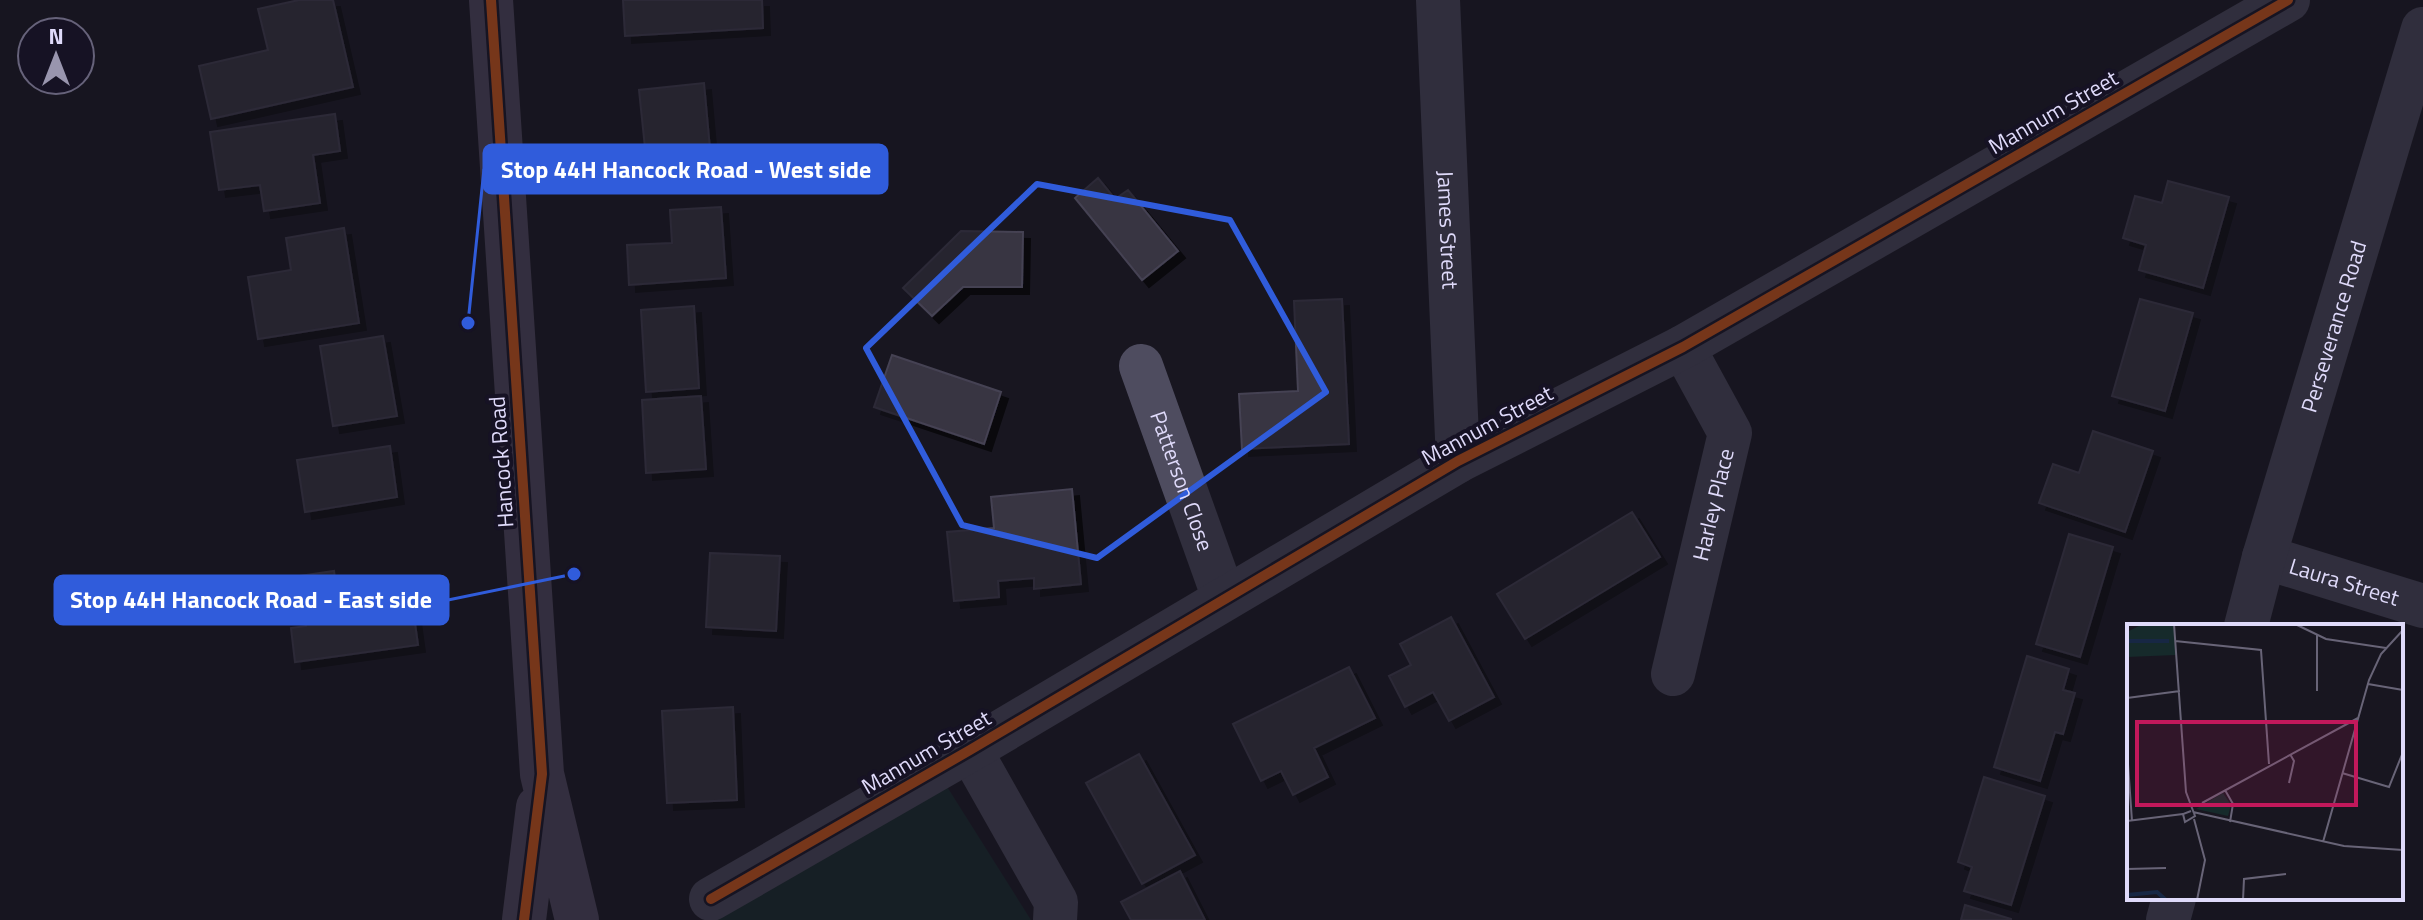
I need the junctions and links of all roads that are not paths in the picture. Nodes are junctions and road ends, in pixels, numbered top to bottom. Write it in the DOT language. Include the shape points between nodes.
graph roads {
  1 [pos="491,0"];
  2 [pos="1438,0"];
  3 [pos="2288,0"];
  4 [pos="2423,29"];
  5 [pos="1683,347"];
  6 [pos="1141,366"];
  7 [pos="1458,461"];
  8 [pos="2264,557"];
  9 [pos="1224,598"];
  10 [pos="2423,606"];
  11 [pos="2247,624"];
  12 [pos="1673,674"];
  13 [pos="970,750"];
  14 [pos="542,774"];
  15 [pos="711,899"];
  16 [pos="2173,900"];
  17 [pos="524,920"];
  18 [pos="577,920"];
  19 [pos="1055,920"];
  20 [pos="2168,920"];
  1 -- 14 [label="main road, Hancock Road"];
  2 -- 7 [label="street, James Street"];
  3 -- 5 [label="street, Mannum Street"];
  4 -- 8 [label="street, Perseverance Road"];
  5 -- 7 [label="street, Mannum Street"];
  5 -- 12 [label="street, Harley Place" via="1730,433"];
  6 -- 9 [label="street, Patterson Close"];
  7 -- 9 [label="street, Mannum Street"];
  8 -- 10 [label="street, Laura Street"];
  8 -- 11 [label="street, Perseverance Road"];
  9 -- 13 [label="street, Mannum Street"];
  13 -- 15 [label="street, Mannum Street"];
  13 -- 19 [label="street, Mannum Street" via="1056,902"];
  14 -- 17 [label="main road, Hancock Road"];
  14 -- 18 [label="main road, Hancock Road"];
  16 -- 20 [label="street"];
}
